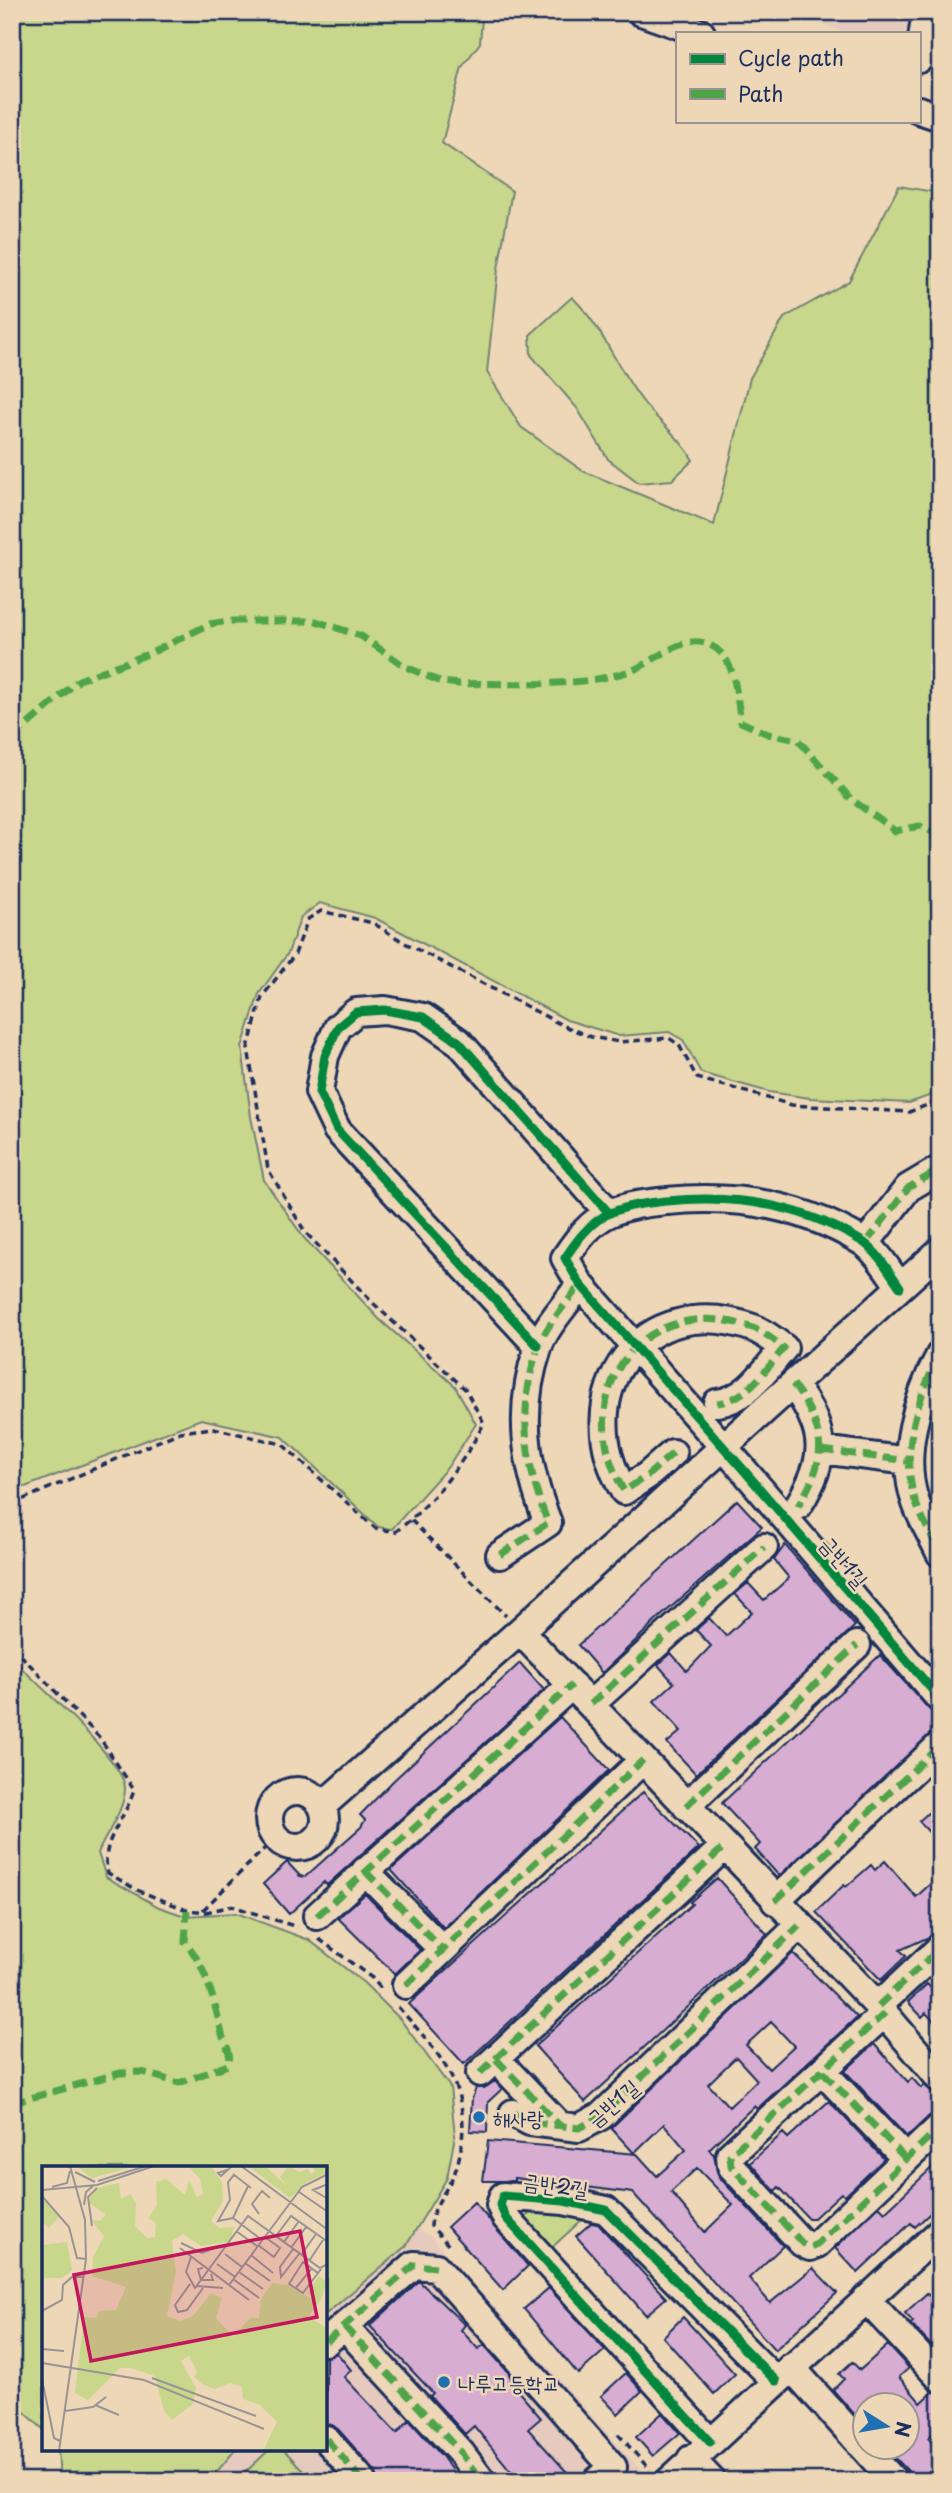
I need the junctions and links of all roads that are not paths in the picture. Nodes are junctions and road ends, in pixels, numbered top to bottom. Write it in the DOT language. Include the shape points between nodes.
graph roads {
  1 [pos="641,12"];
  2 [pos="926,12"];
  3 [pos="698,32"];
  4 [pos="920,52"];
  5 [pos="920,110"];
  6 [pos="940,117"];
  7 [pos="940,1169"];
  8 [pos="609,1213"];
  9 [pos="866,1243"];
  10 [pos="940,1251"];
  11 [pos="580,1284"];
  12 [pos="900,1287"];
  13 [pos="634,1345"];
  14 [pos="538,1346"];
  15 [pos="940,1355"];
  16 [pos="793,1384"];
  17 [pos="717,1403"];
  18 [pos="723,1447"];
  19 [pos="821,1450"];
  20 [pos="673,1453"];
  21 [pos="909,1461"];
  22 [pos="798,1506"];
  23 [pos="764,1547"];
  24 [pos="940,1553"];
  25 [pos="500,1555"];
  26 [pos="520,1631"];
  27 [pos="857,1645"];
  28 [pos="572,1685"];
  29 [pos="940,1699"];
  30 [pos="591,1704"];
  31 [pos="940,1745"];
  32 [pos="643,1760"];
  33 [pos="686,1805"];
  34 [pos="322,1806"];
  35 [pos="725,1846"];
  36 [pos="365,1871"];
  37 [pos="775,1901"];
  38 [pos="308,1925"];
  39 [pos="799,1926"];
  40 [pos="940,1948"];
  41 [pos="442,1949"];
  42 [pos="406,1985"];
  43 [pos="882,2010"];
  44 [pos="936,2067"];
  45 [pos="823,2071"];
  46 [pos="513,2113"];
  47 [pos="559,2125"];
  48 [pos="940,2127"];
  49 [pos="906,2159"];
  50 [pos="940,2232"];
  51 [pos="866,2298"];
  52 [pos="335,2334"];
  53 [pos="783,2374"];
  54 [pos="940,2378"];
  55 [pos="327,2440"];
  56 [pos="700,2450"];
  57 [pos="662,2478"];
  58 [pos="363,2481"];
  59 [pos="482,2481"];
  60 [pos="597,2481"];
  61 [pos="712,2481"];
  62 [pos="894,2481"];
  1 -- 3 [label="street"];
  2 -- 4 [label="street"];
  5 -- 6 [label="street"];
  7 -- 9 [label="street" via="908,1188"];
  8 -- 9 [label="street" via="695,1198 747,1200 807,1213"];
  8 -- 11 [label="street, 금반1길" via="582,1233 565,1258"];
  8 -- 14 [label="street" via="459,1042 432,1023 385,1010 356,1012 338,1027 325,1056 319,1092 337,1130"];
  9 -- 12 [label="street"];
  10 -- 12 [label="street"];
  11 -- 13 [label="street, 금반1길"];
  11 -- 14 [label="street"];
  12 -- 16 [label="street"];
  13 -- 17 [label="street" via="660,1328 689,1320 720,1320 755,1328 784,1348 732,1401"];
  13 -- 18 [label="street, 금반1길"];
  13 -- 20 [label="street" via="614,1375 606,1404 603,1435 609,1466 624,1491"];
  14 -- 25 [label="street" via="527,1398 526,1434 532,1482 548,1523"];
  15 -- 21 [label="street" via="919,1402"];
  16 -- 18 [label="street"];
  16 -- 19 [label="street" via="810,1408"];
  18 -- 26 [label="street"];
  18 -- 29 [label="street, 금반1길"];
  19 -- 21 [label="street"];
  19 -- 22 [label="street" via="816,1477"];
  21 -- 24 [label="street" via="915,1501"];
  23 -- 30 [label="street"];
  26 -- 28 [label="street"];
  26 -- 34 [label="street"];
  27 -- 33 [label="street"];
  28 -- 30 [label="street"];
  28 -- 36 [label="street"];
  30 -- 32 [label="street"];
  31 -- 37 [label="street"];
  32 -- 33 [label="street"];
  32 -- 41 [label="street"];
  33 -- 35 [label="street"];
  34 -- 34 [label="street" via="324,1825 315,1841 298,1848 275,1837 269,1817 283,1794 309,1793"];
  35 -- 37 [label="street"];
  35 -- 47 [label="street, 금반1길" via="488,2066"];
  36 -- 38 [label="street"];
  36 -- 41 [label="street"];
  37 -- 39 [label="street"];
  39 -- 43 [label="street"];
  39 -- 47 [label="street, 금반1길" via="601,2116 579,2129"];
  40 -- 43 [label="street"];
  41 -- 42 [label="street"];
  43 -- 44 [label="street"];
  43 -- 45 [label="street"];
  45 -- 49 [label="street"];
  45 -- 49 [label="street" via="730,2155 729,2161 802,2244 817,2244"];
  46 -- 47 [label="street" via="530,2122"];
  48 -- 49 [label="street"];
  50 -- 51 [label="street"];
  51 -- 53 [label="street"];
  51 -- 54 [label="street"];
  52 -- 59 [label="street" via="461,2453"];
  52 -- 60 [label="street" via="414,2265 445,2259 613,2467"];
  53 -- 56 [label="street"];
  53 -- 56 [label="street, 금반2길" via="606,2210 503,2196 500,2205 506,2218"];
  53 -- 62 [label="street, 금반2길"];
  55 -- 58 [label="street"];
  56 -- 57 [label="street"];
  56 -- 61 [label="street, 금반2길"];
}
